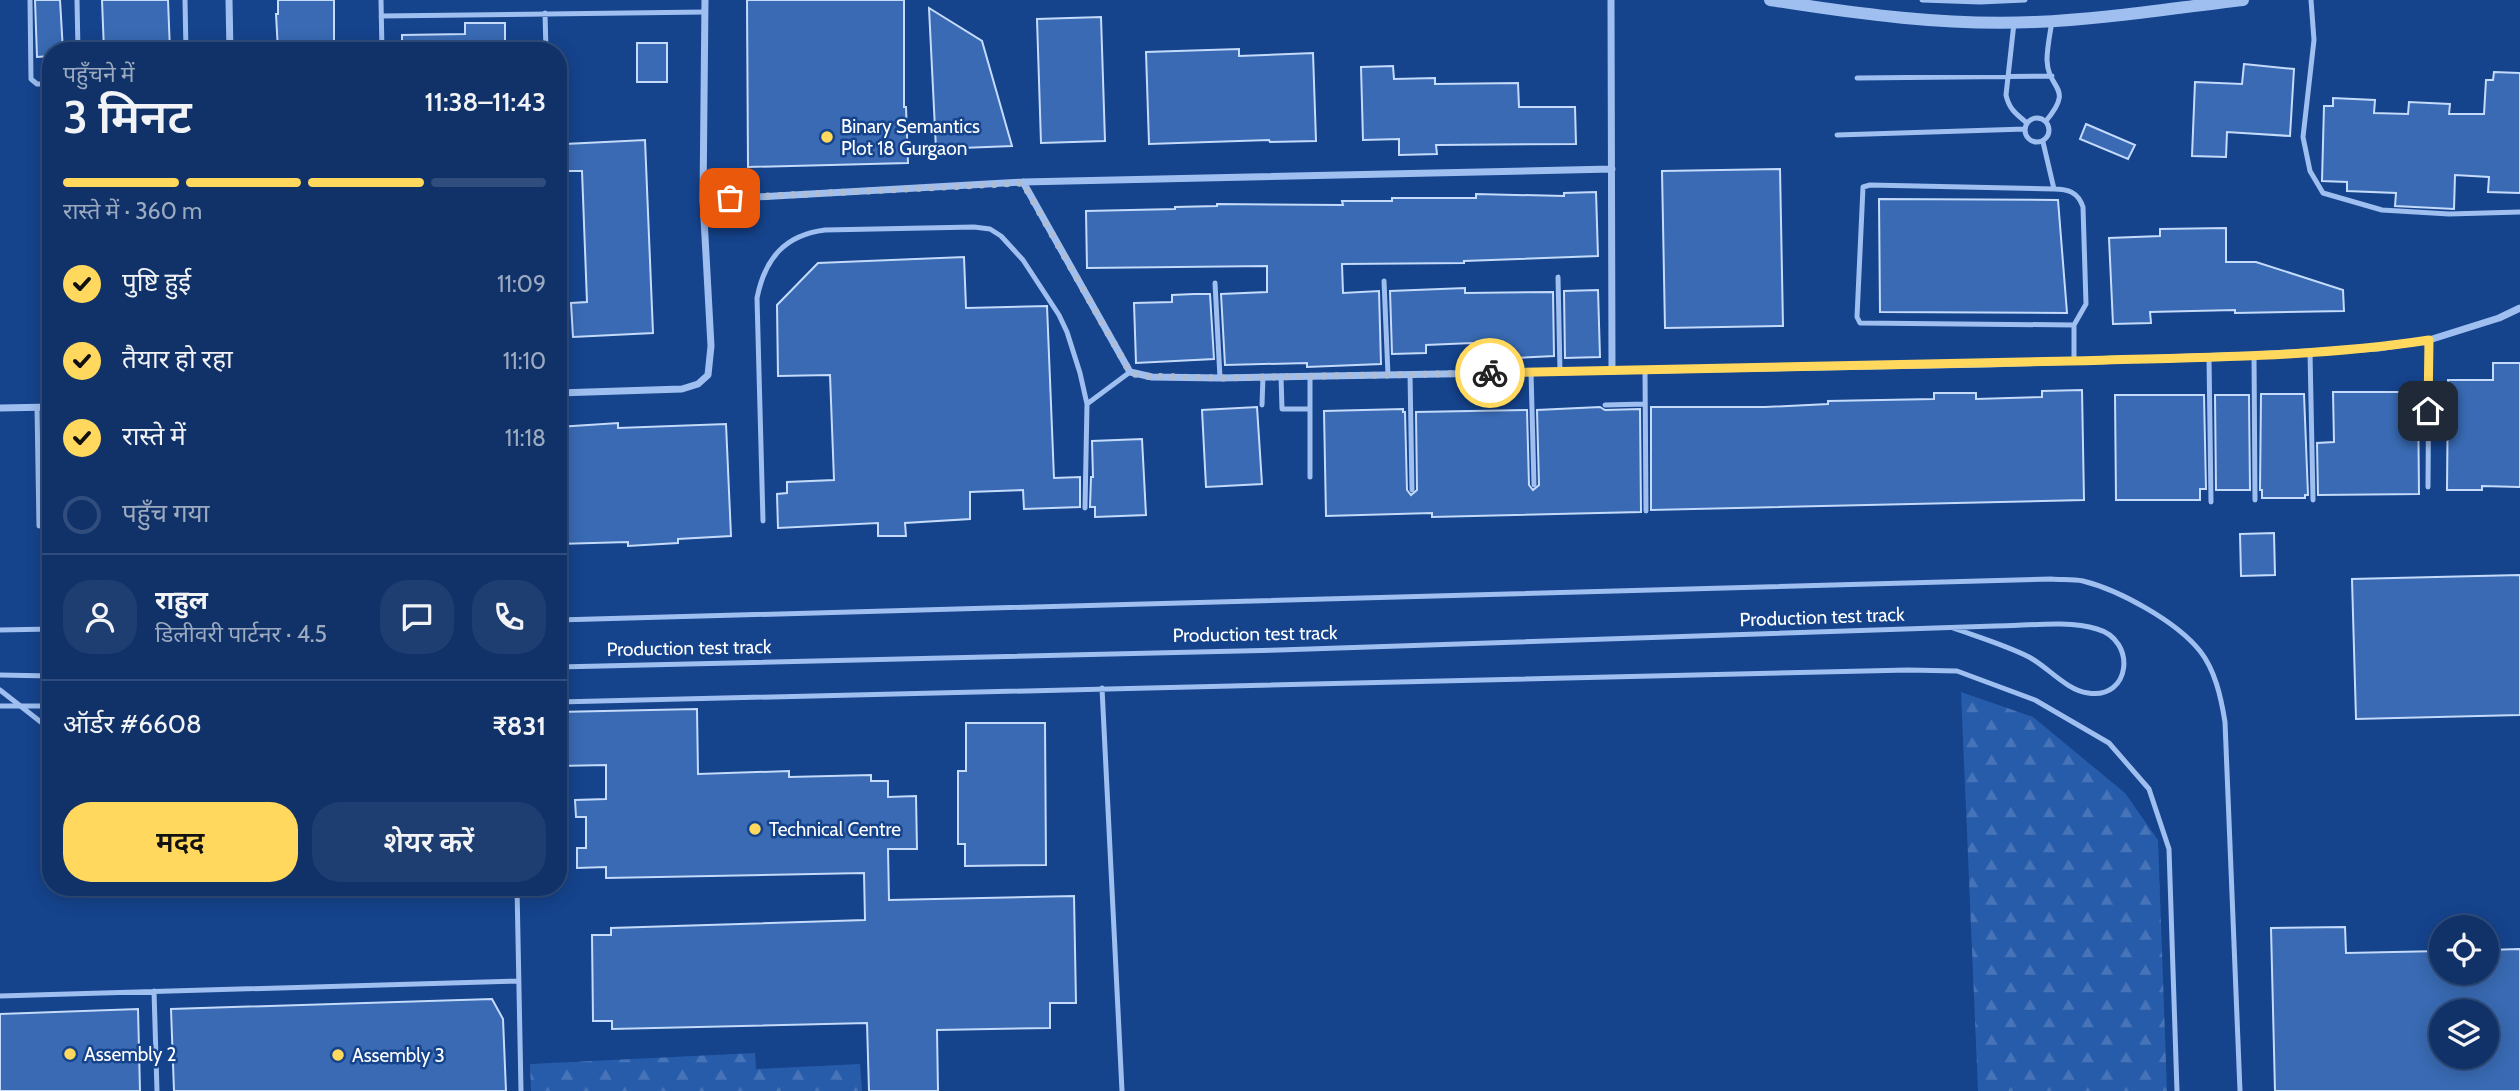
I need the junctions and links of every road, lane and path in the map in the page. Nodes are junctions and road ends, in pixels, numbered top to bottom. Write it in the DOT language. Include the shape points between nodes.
graph roads {
  1 [pos="30,0"];
  2 [pos="77,0"];
  3 [pos="185,0"];
  4 [pos="229,0"];
  5 [pos="381,0"];
  6 [pos="705,0"];
  7 [pos="1611,0"];
  8 [pos="1770,0"];
  9 [pos="1922,0"];
  10 [pos="2025,0"];
  11 [pos="2242,0"];
  12 [pos="2311,0"];
  13 [pos="705,12"];
  14 [pos="545,13"];
  15 [pos="381,16"];
  16 [pos="2052,21"];
  17 [pos="2014,23"];
  18 [pos="78,42"];
  19 [pos="186,42"];
  20 [pos="230,42"];
  21 [pos="382,42"];
  22 [pos="546,42"];
  23 [pos="2009,75"];
  24 [pos="2052,76"];
  25 [pos="1857,78"];
  26 [pos="42,84"];
  27 [pos="2046,121"];
  28 [pos="2026,126"];
  29 [pos="1837,135"];
  30 [pos="2043,142"];
  31 [pos="1612,169"];
  32 [pos="1023,183"];
  33 [pos="2054,189"];
  34 [pos="703,200"];
  35 [pos="2520,212"];
  36 [pos="1558,277"];
  37 [pos="1384,281"];
  38 [pos="1216,283"];
  39 [pos="2520,308"];
  40 [pos="2074,325"];
  41 [pos="2429,340"];
  42 [pos="2309,352"];
  43 [pos="2254,355"];
  44 [pos="2208,357"];
  45 [pos="2074,360"];
  46 [pos="1644,370"];
  47 [pos="1612,371"];
  48 [pos="1130,372"];
  49 [pos="1531,372"];
  50 [pos="1560,372"];
  51 [pos="1410,374"];
  52 [pos="1388,375"];
  53 [pos="1263,376"];
  54 [pos="1281,376"];
  55 [pos="1310,376"];
  56 [pos="1220,378"];
  57 [pos="567,393"];
  58 [pos="1087,404"];
  59 [pos="1645,404"];
  60 [pos="1262,405"];
  61 [pos="1605,405"];
  62 [pos="37,407"];
  63 [pos="42,407"];
  64 [pos="0,408"];
  65 [pos="1310,409"];
  66 [pos="1310,477"];
  67 [pos="1534,485"];
  68 [pos="2428,486"];
  69 [pos="1412,490"];
  70 [pos="2255,500"];
  71 [pos="2313,500"];
  72 [pos="2211,502"];
  73 [pos="1085,508"];
  74 [pos="1646,511"];
  75 [pos="763,521"];
  76 [pos="39,526"];
  77 [pos="567,620"];
  78 [pos="1953,628"];
  79 [pos="42,629"];
  80 [pos="0,630"];
  81 [pos="567,667"];
  82 [pos="0,675"];
  83 [pos="42,676"];
  84 [pos="1102,688"];
  85 [pos="0,690"];
  86 [pos="567,702"];
  87 [pos="0,706"];
  88 [pos="42,706"];
  89 [pos="42,723"];
  90 [pos="517,896"];
  91 [pos="519,981"];
  92 [pos="154,991"];
  93 [pos="0,996"];
  94 [pos="157,1091"];
  95 [pos="521,1091"];
  96 [pos="1122,1091"];
  97 [pos="2177,1091"];
  98 [pos="2240,1091"];
  1 -- 26 [label="lane" via="32,79"];
  2 -- 18 [label="lane"];
  3 -- 19 [label="lane"];
  4 -- 20 [label="street"];
  5 -- 15 [label="lane"];
  6 -- 13 [label="street"];
  7 -- 31 [label="street"];
  8 -- 17 [label="street" via="1857,14"];
  9 -- 10 [label="lane"];
  11 -- 16 [label="street" via="2114,18"];
  12 -- 35 [label="lane" via="2314,40 2304,137 2310,171 2323,193 2382,210"];
  13 -- 14 [label="lane"];
  13 -- 34 [label="street"];
  14 -- 15 [label="lane"];
  14 -- 22 [label="lane"];
  15 -- 21 [label="lane"];
  16 -- 17 [label="street"];
  16 -- 24 [label="lane" via="2047,59"];
  17 -- 23 [label="lane"];
  23 -- 24 [label="lane"];
  23 -- 25 [label="lane"];
  23 -- 28 [label="lane" via="2008,105"];
  24 -- 27 [label="lane" via="2060,100"];
  27 -- 28 [label="lane" via="2032,119"];
  27 -- 30 [label="lane" via="2050,131"];
  28 -- 29 [label="lane"];
  28 -- 30 [label="lane" via="2030,141"];
  30 -- 33 [label="lane"];
  31 -- 32 [label="street"];
  31 -- 47 [label="street"];
  32 -- 34 [label="street"];
  32 -- 48 [label="street"];
  33 -- 40 [label="lane" via="2073,192 2083,207 2086,304"];
  33 -- 40 [label="lane" via="1863,187 1857,317 1865,324"];
  34 -- 57 [label="street" via="711,345 708,375 682,389"];
  36 -- 50 [label="lane"];
  37 -- 52 [label="lane"];
  38 -- 56 [label="lane"];
  39 -- 41 [label="street"];
  40 -- 45 [label="lane"];
  41 -- 42 [label="street"];
  41 -- 68 [label="lane"];
  42 -- 43 [label="street"];
  42 -- 71 [label="lane"];
  43 -- 44 [label="street"];
  43 -- 70 [label="lane"];
  44 -- 45 [label="street"];
  44 -- 72 [label="lane"];
  45 -- 46 [label="street"];
  46 -- 47 [label="street"];
  46 -- 59 [label="lane"];
  47 -- 50 [label="street"];
  48 -- 56 [label="street" via="1152,377"];
  48 -- 58 [label="lane"];
  49 -- 50 [label="street"];
  49 -- 51 [label="street"];
  49 -- 67 [label="lane"];
  51 -- 52 [label="street"];
  51 -- 69 [label="lane"];
  52 -- 55 [label="street"];
  53 -- 54 [label="street"];
  53 -- 56 [label="street"];
  53 -- 60 [label="lane"];
  54 -- 55 [label="street"];
  54 -- 65 [label="lane" via="1281,408"];
  55 -- 65 [label="lane"];
  58 -- 73 [label="lane"];
  58 -- 75 [label="lane" via="1059,315 1023,260 990,229 809,232 777,252 757,298"];
  59 -- 61 [label="lane"];
  59 -- 74 [label="lane"];
  62 -- 63 [label="street"];
  62 -- 64 [label="street"];
  62 -- 76 [label="lane"];
  65 -- 66 [label="lane"];
  77 -- 98 [label="lane" via="2082,581 2116,593 2180,632 2200,651 2221,698"];
  78 -- 78 [label="lane, Production test track" via="2073,625 2097,629 2114,637 2125,665 2121,679 2111,689 2087,693 2030,658"];
  78 -- 81 [label="lane, Production test track"];
  79 -- 80 [label="lane"];
  82 -- 83 [label="lane"];
  84 -- 86 [label="lane"];
  84 -- 96 [label="lane"];
  84 -- 97 [label="lane" via="1908,670 1957,671 2035,700 2109,743 2149,789 2169,849"];
  85 -- 89 [label="lane, bridge"];
  87 -- 88 [label="lane"];
  90 -- 91 [label="lane"];
  91 -- 92 [label="lane"];
  91 -- 95 [label="lane"];
  92 -- 93 [label="lane"];
  92 -- 94 [label="lane"];
}
